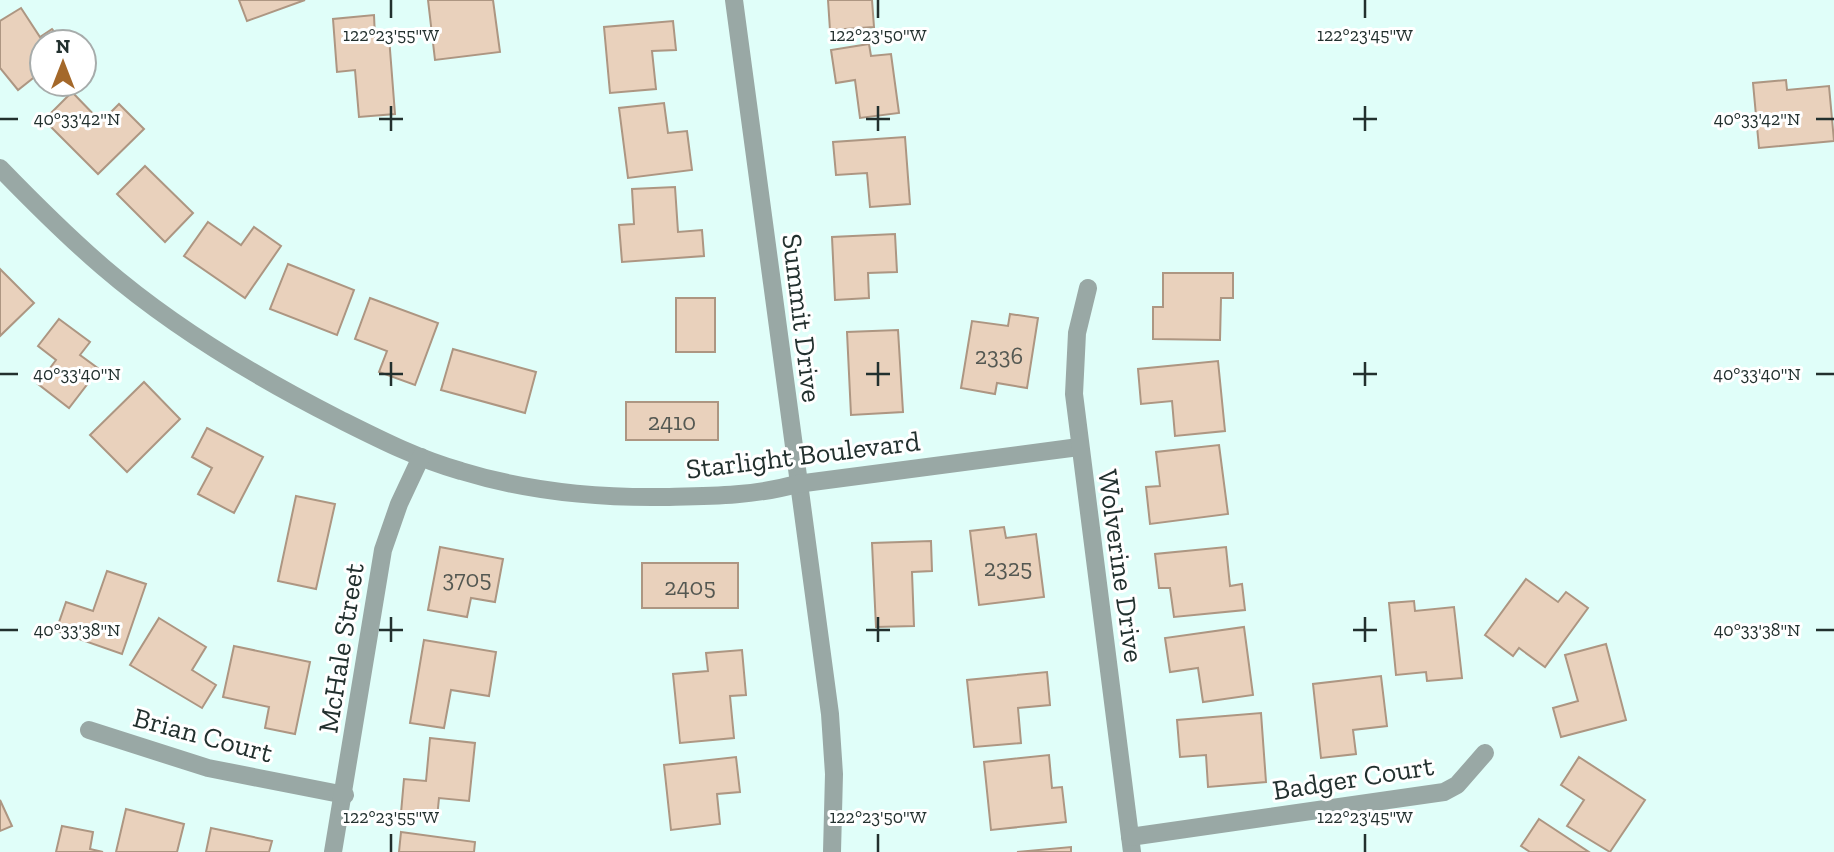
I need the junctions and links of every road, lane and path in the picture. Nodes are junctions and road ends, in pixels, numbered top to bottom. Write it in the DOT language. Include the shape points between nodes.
graph roads {
  1 [pos="734,0"];
  2 [pos="0,168"];
  3 [pos="1088,288"];
  4 [pos="1079,447"];
  5 [pos="421,457"];
  6 [pos="797,484"];
  7 [pos="89,730"];
  8 [pos="1485,753"];
  9 [pos="345,794"];
  10 [pos="1131,844"];
  11 [pos="333,852"];
  12 [pos="832,852"];
  1 -- 6 [label="street, Summit Drive"];
  2 -- 5 [label="street, Starlight Boulevard" via="105,269 177,323 289,394"];
  3 -- 4 [label="street, Wolverine Drive" via="1075,354"];
  4 -- 6 [label="street, Starlight Boulevard"];
  4 -- 10 [label="street, Wolverine Drive"];
  5 -- 6 [label="street, Starlight Boulevard" via="504,482 608,496 754,492"];
  5 -- 9 [label="street, McHale Street" via="398,504 383,550"];
  6 -- 12 [label="street, Summit Drive" via="830,714"];
  7 -- 9 [label="street, Brian Court" via="208,768"];
  8 -- 10 [label="street, Badger Court" via="1457,785 1444,792"];
  9 -- 11 [label="street, McHale Street"];
}
